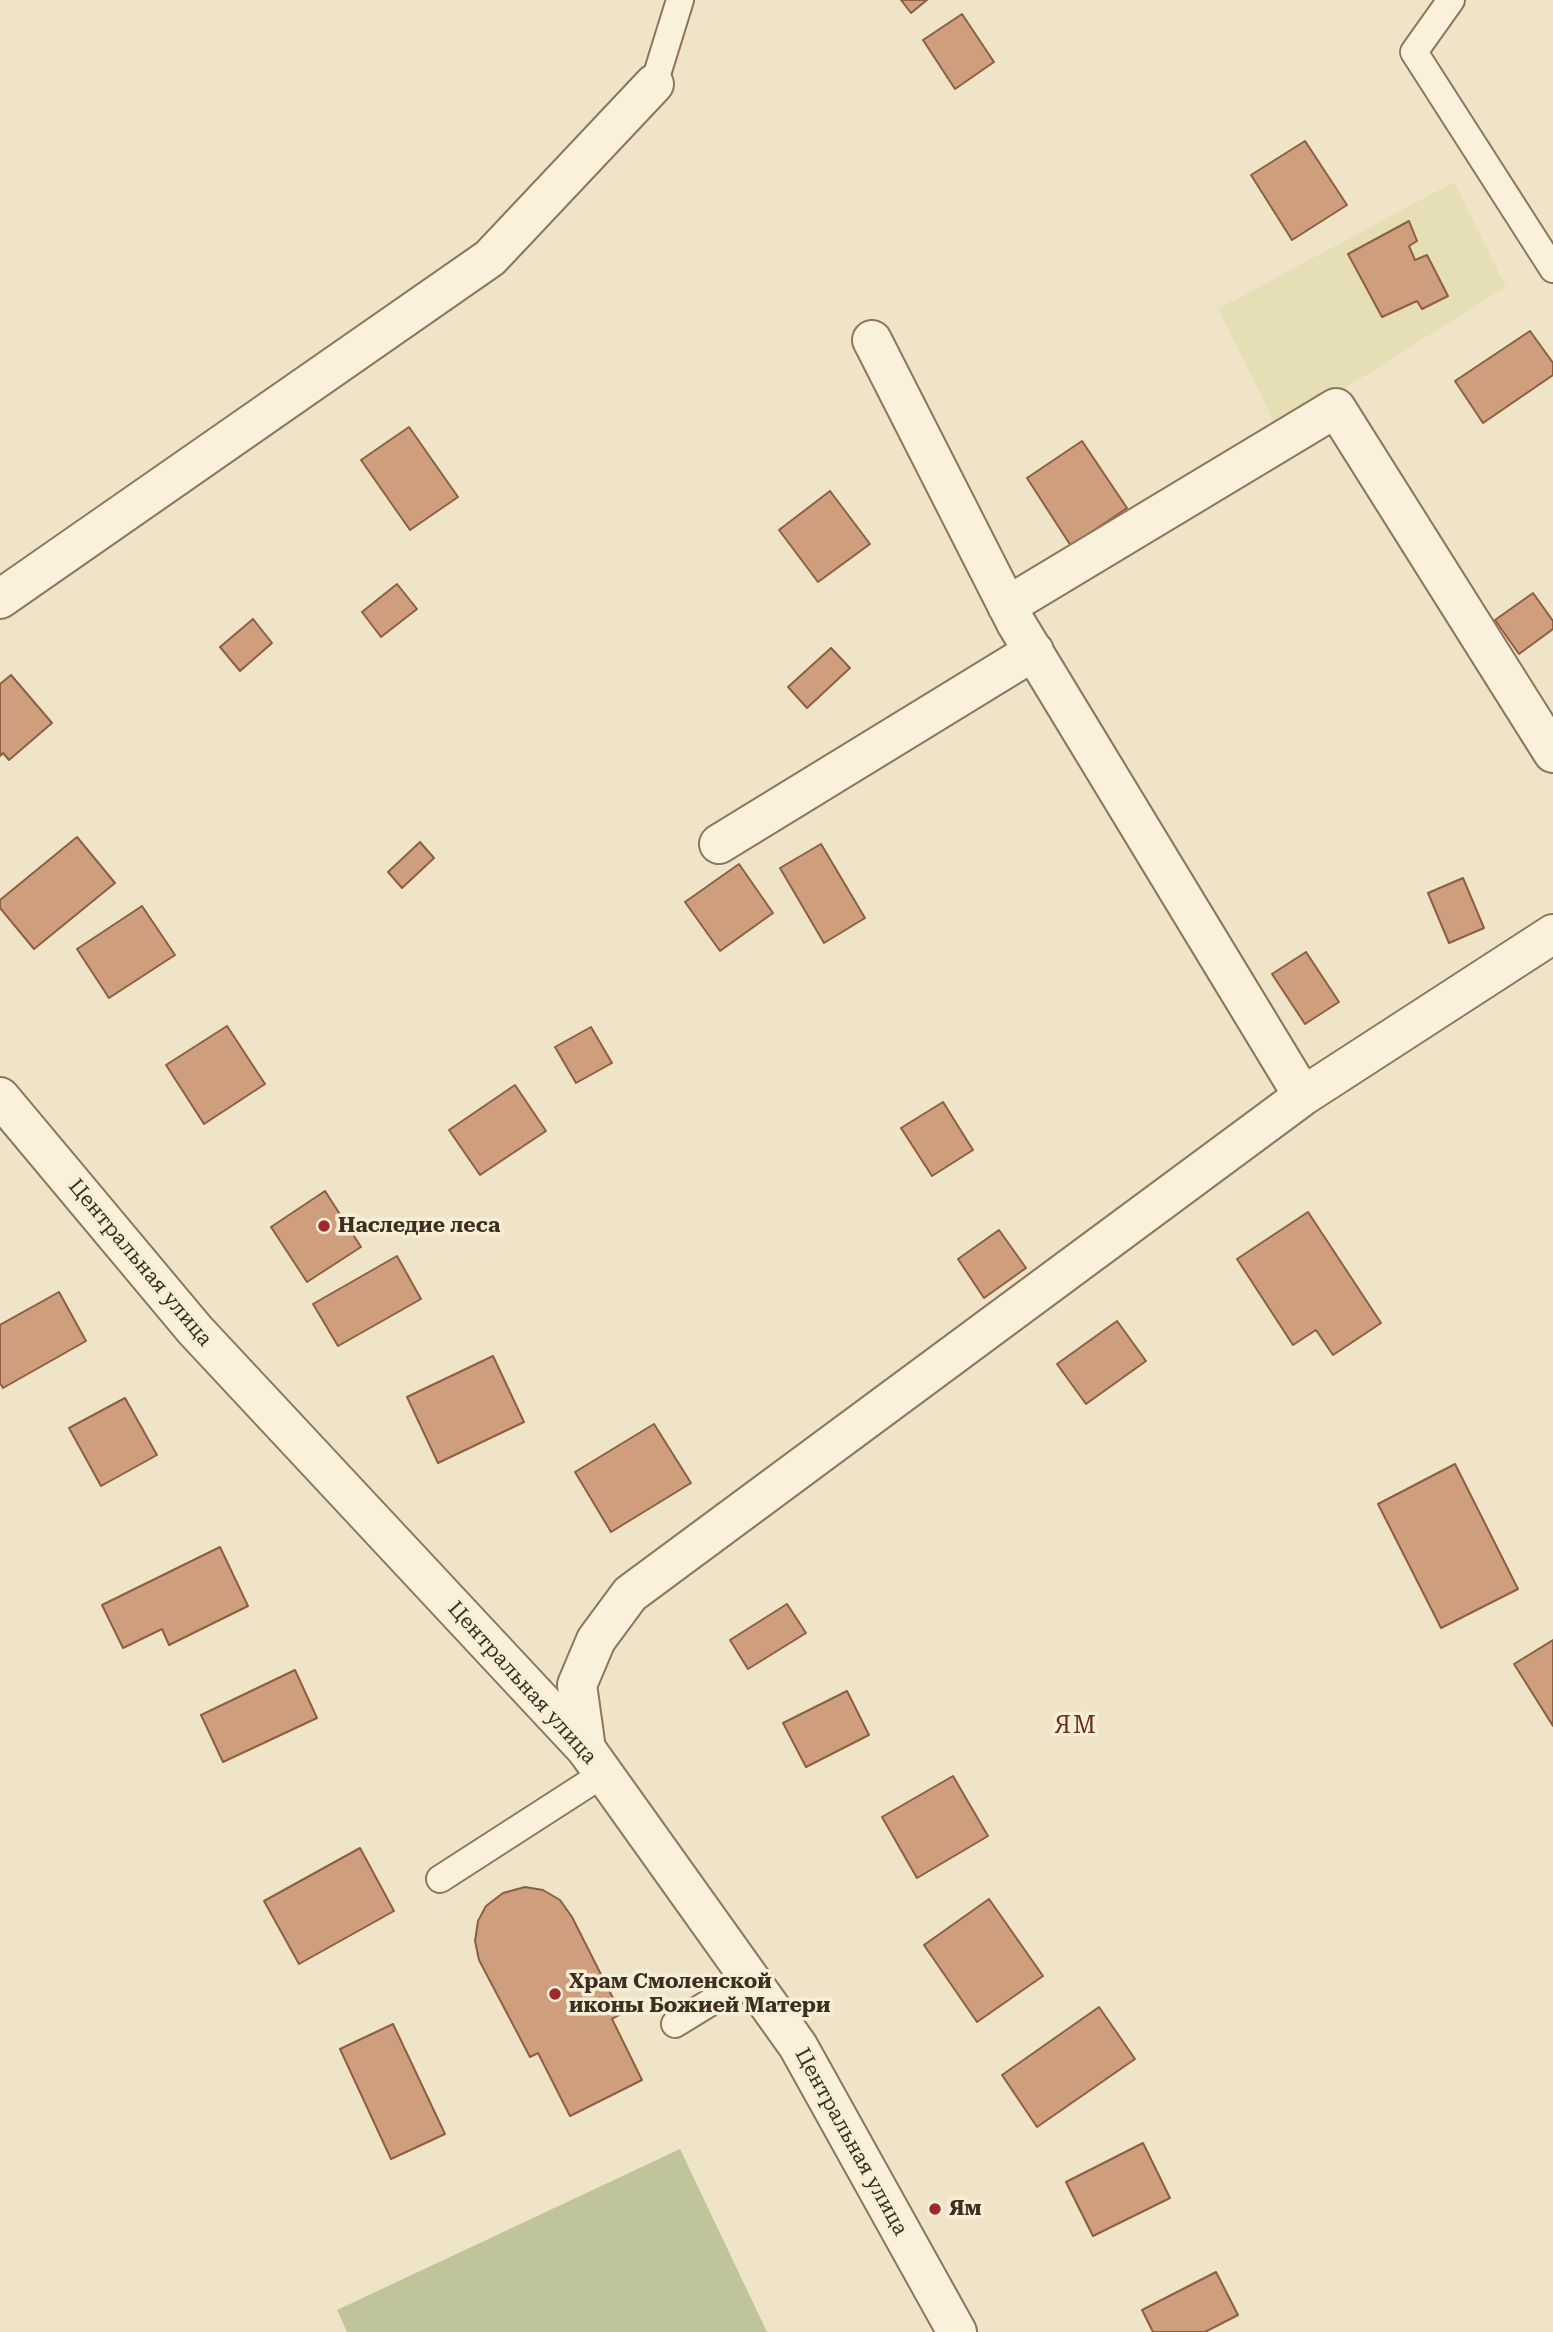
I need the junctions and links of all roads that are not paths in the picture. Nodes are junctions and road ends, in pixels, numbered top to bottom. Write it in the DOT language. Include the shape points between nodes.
graph roads {
  1 [pos="680,0"];
  2 [pos="1451,0"];
  3 [pos="654,84"];
  4 [pos="1553,269"];
  5 [pos="872,340"];
  6 [pos="0,598"];
  7 [pos="1007,606"];
  8 [pos="1034,651"];
  9 [pos="1553,753"];
  10 [pos="719,844"];
  11 [pos="1553,934"];
  12 [pos="1303,1096"];
  13 [pos="0,1097"];
  14 [pos="594,1762"];
  15 [pos="440,1878"];
  16 [pos="750,1978"];
  17 [pos="675,2024"];
  18 [pos="957,2332"];
  1 -- 3 [label="lane"];
  2 -- 4 [label="lane" via="1414,52"];
  3 -- 6 [label="street" via="490,258"];
  5 -- 7 [label="street"];
  7 -- 8 [label="street"];
  7 -- 9 [label="street" via="1336,408"];
  8 -- 10 [label="street"];
  8 -- 12 [label="street"];
  11 -- 12 [label="street"];
  12 -- 14 [label="street" via="630,1594 596,1640 577,1685"];
  13 -- 14 [label="street, Центральная улица" via="195,1330"];
  14 -- 15 [label="lane"];
  14 -- 16 [label="street, Центральная улица"];
  16 -- 17 [label="lane"];
  16 -- 18 [label="street, Центральная улица" via="799,2046"];
}
